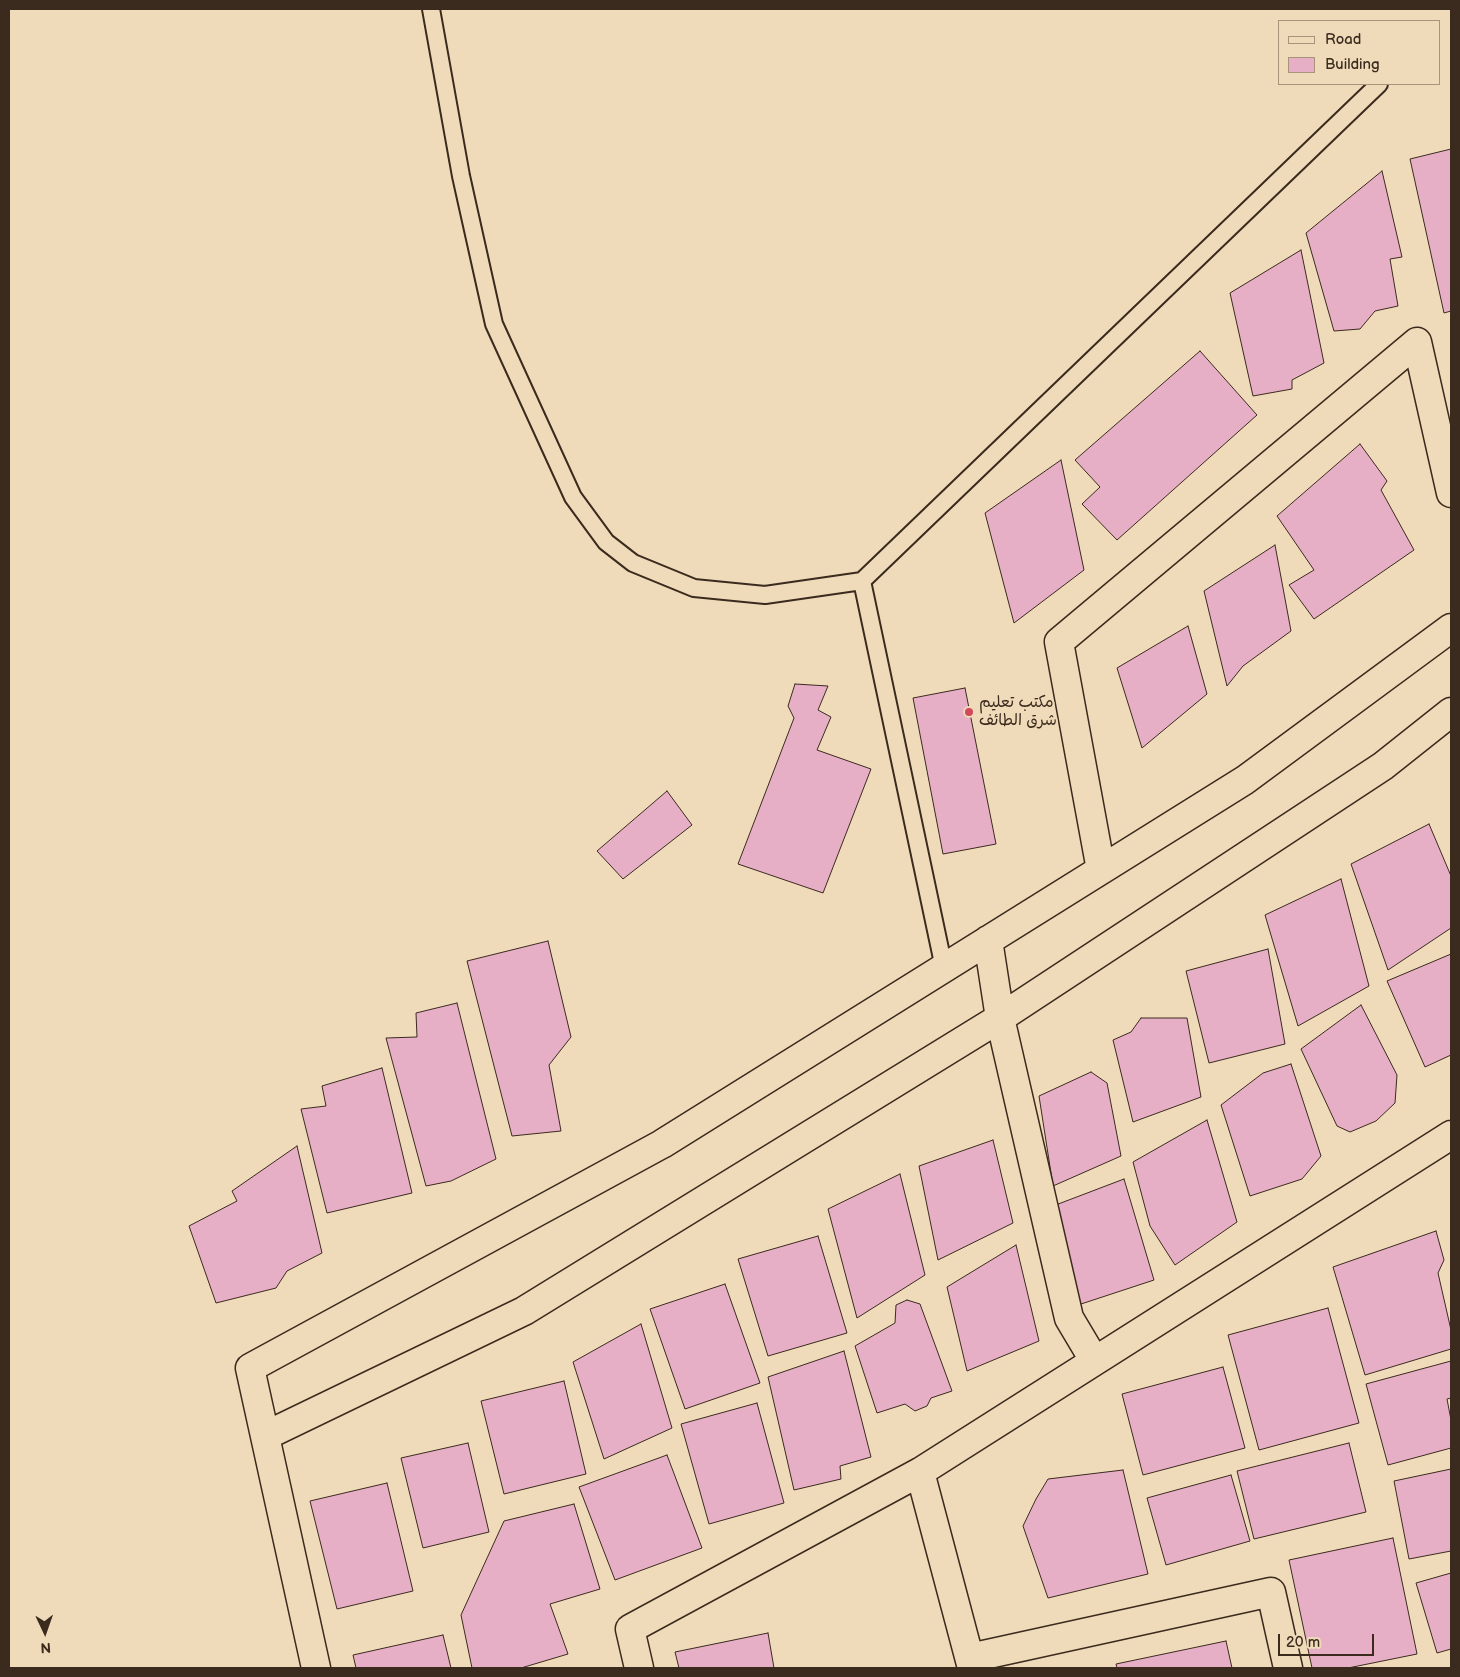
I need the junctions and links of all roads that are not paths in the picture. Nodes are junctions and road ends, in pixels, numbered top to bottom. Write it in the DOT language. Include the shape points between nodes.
graph roads {
  1 [pos="431,9"];
  2 [pos="1378,85"];
  3 [pos="1451,493"];
  4 [pos="862,580"];
  5 [pos="1451,628"];
  6 [pos="1451,712"];
  7 [pos="1101,870"];
  8 [pos="988,940"];
  9 [pos="944,968"];
  10 [pos="1000,1018"];
  11 [pos="1451,1134"];
  12 [pos="1094,1360"];
  13 [pos="265,1436"];
  14 [pos="920,1472"];
  15 [pos="971,1663"];
  16 [pos="316,1668"];
  17 [pos="639,1668"];
  18 [pos="1288,1668"];
  1 -- 4 [label="lane" via="461,176 494,324 573,497 606,542 633,562 694,588 765,595"];
  2 -- 4 [label="lane"];
  3 -- 7 [label="street" via="1417,342 1059,642"];
  4 -- 9 [label="lane"];
  5 -- 7 [label="street" via="1246,780"];
  6 -- 10 [label="street" via="1383,766"];
  7 -- 8 [label="street"];
  8 -- 9 [label="street"];
  8 -- 10 [label="street"];
  9 -- 13 [label="street" via="662,1144 250,1368"];
  10 -- 12 [label="street" via="1069,1318"];
  10 -- 13 [label="street" via="524,1311"];
  11 -- 12 [label="street"];
  12 -- 14 [label="street"];
  13 -- 16 [label="street"];
  14 -- 15 [label="street"];
  14 -- 17 [label="street" via="630,1629"];
  15 -- 18 [label="street" via="1270,1592"];
}
